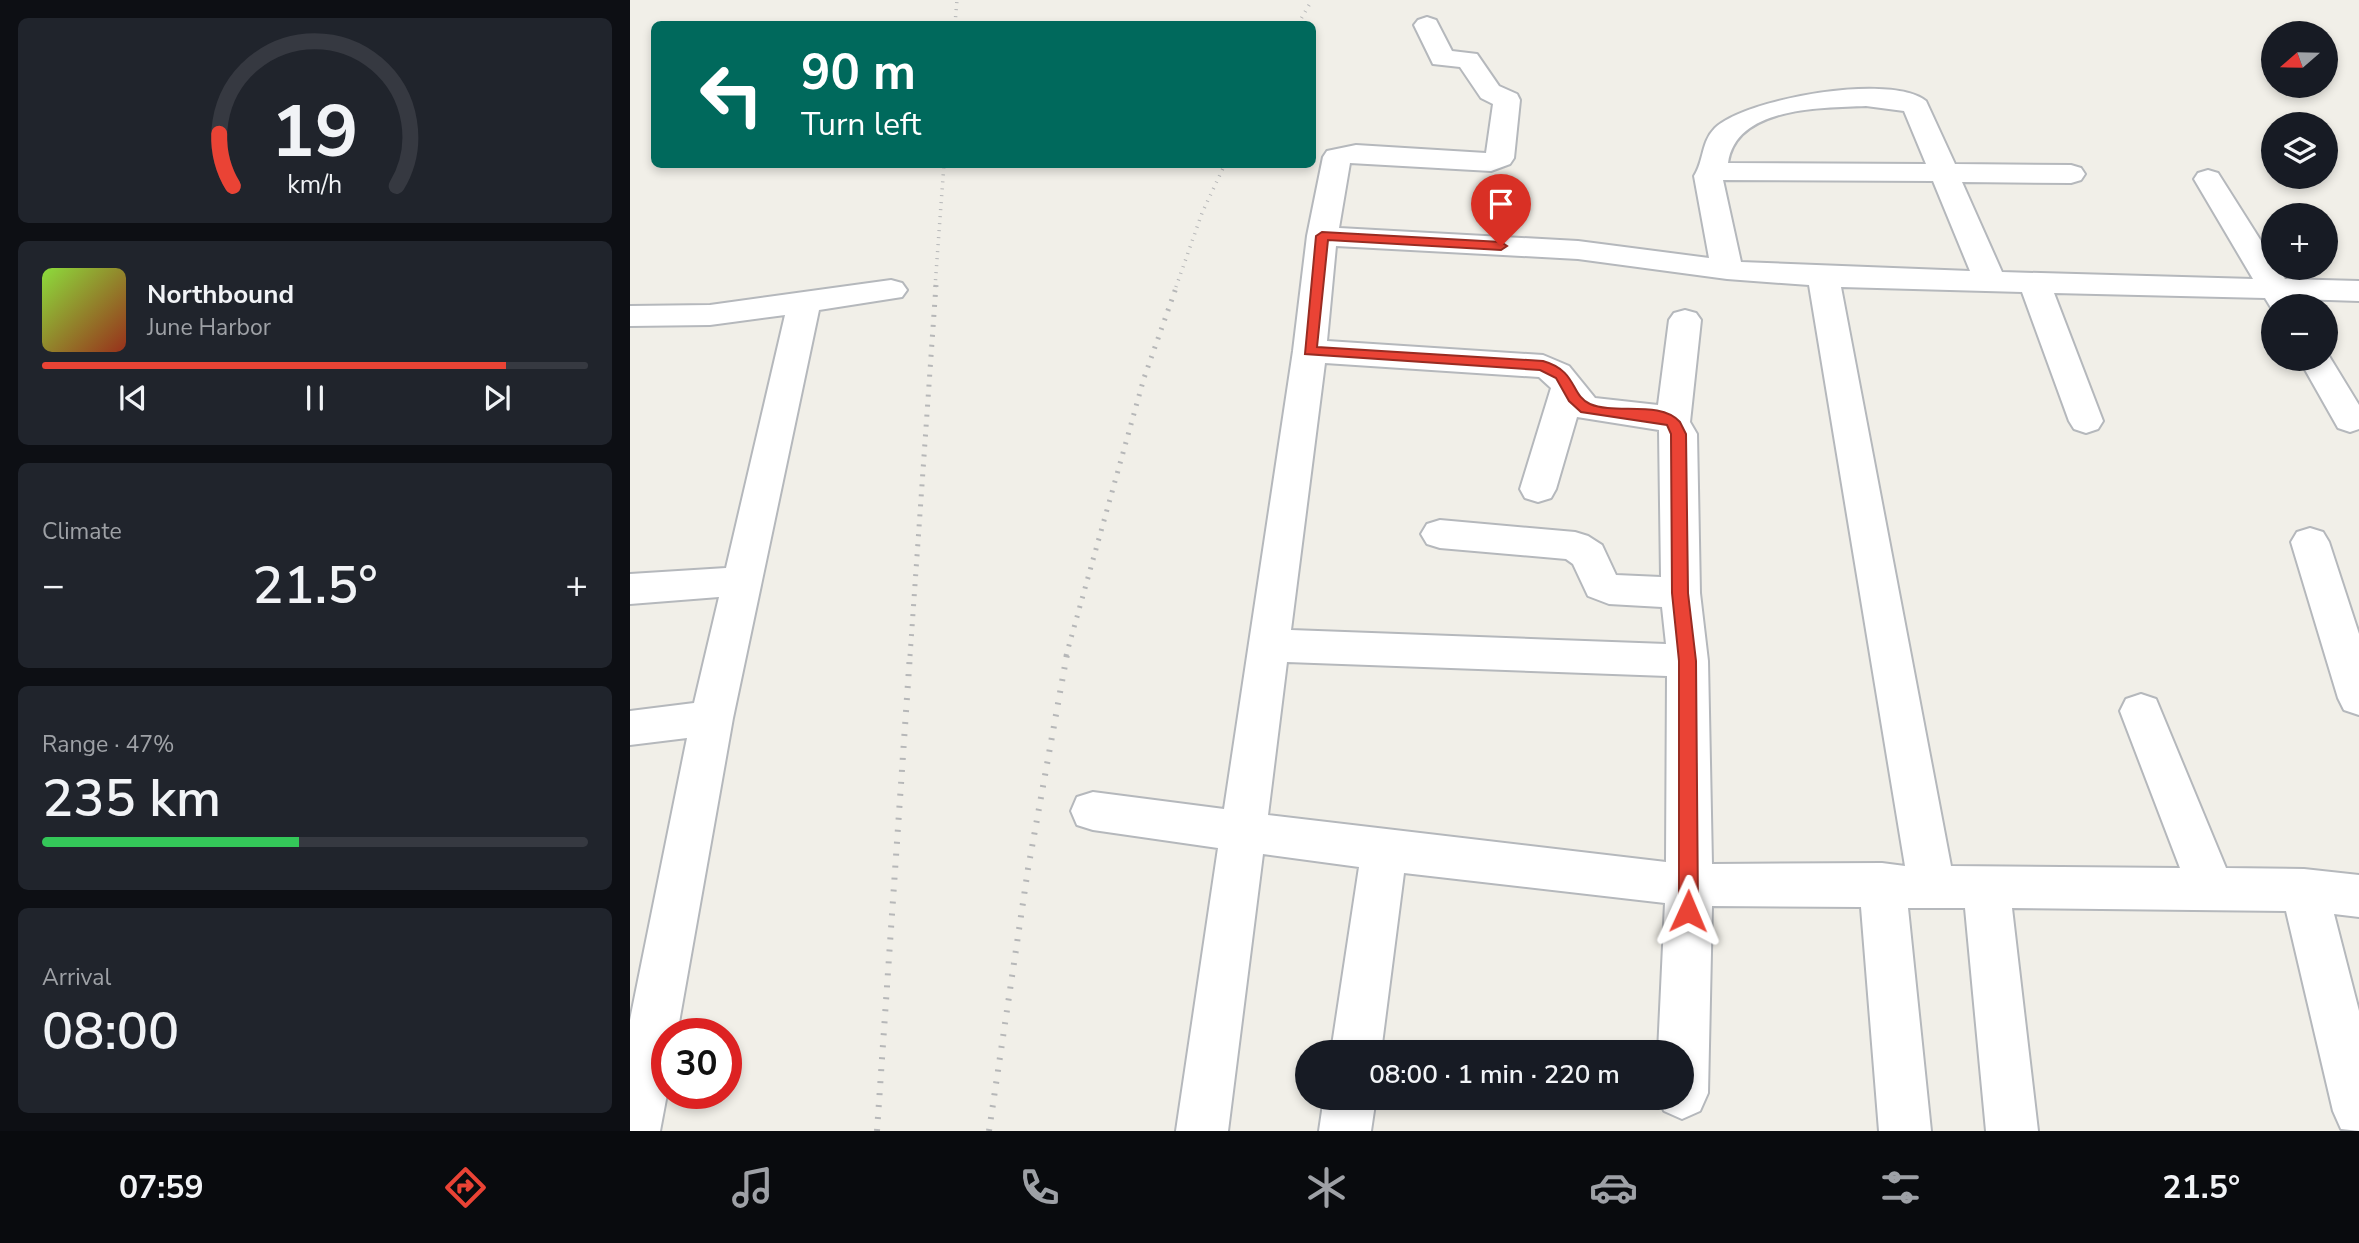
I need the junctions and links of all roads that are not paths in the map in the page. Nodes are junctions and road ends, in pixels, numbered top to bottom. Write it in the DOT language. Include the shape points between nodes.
graph roads {
  1 [pos="1427,25"];
  2 [pos="1713,171"];
  3 [pos="1944,173"];
  4 [pos="2071,174"];
  5 [pos="2208,179"];
  6 [pos="1322,236"];
  7 [pos="1727,270"];
  8 [pos="1823,277"];
  9 [pos="1989,279"];
  10 [pos="2033,280"];
  11 [pos="891,290"];
  12 [pos="2359,291"];
  13 [pos="2279,294"];
  14 [pos="2326,294"];
  15 [pos="2261,297"];
  16 [pos="804,303"];
  17 [pos="630,316"];
  18 [pos="1685,320"];
  19 [pos="1310,351"];
  20 [pos="2323,371"];
  21 [pos="1568,387"];
  22 [pos="2350,420"];
  23 [pos="2086,421"];
  24 [pos="1673,422"];
  25 [pos="1538,489"];
  26 [pos="1440,534"];
  27 [pos="2310,542"];
  28 [pos="743,581"];
  29 [pos="630,589"];
  30 [pos="1680,593"];
  31 [pos="1269,645"];
  32 [pos="1688,661"];
  33 [pos="2359,698"];
  34 [pos="2141,711"];
  35 [pos="712,718"];
  36 [pos="630,728"];
  37 [pos="1093,811"];
  38 [pos="1243,833"];
  39 [pos="1384,851"];
  40 [pos="1882,884"];
  41 [pos="1689,885"];
  42 [pos="1931,885"];
  43 [pos="1986,886"];
  44 [pos="2211,889"];
  45 [pos="2304,890"];
  46 [pos="2359,896"];
  47 [pos="641,1027"];
  48 [pos="1358,1040"];
  49 [pos="1684,1040"];
  50 [pos="1348,1110"];
  51 [pos="2359,1111"];
  52 [pos="634,1131"];
  53 [pos="1202,1131"];
  54 [pos="1345,1131"];
  55 [pos="1905,1131"];
  56 [pos="2012,1131"];
  1 -- 6 [label="street" via="1443,58 1468,60 1490,92 1507,100 1500,158 1491,162 1356,153 1337,157"];
  2 -- 3 [label="street"];
  2 -- 3 [label="street" via="1718,143 1725,133 1757,115 1822,102 1899,100 1916,107"];
  2 -- 7 [label="street" via="1708,176"];
  3 -- 4 [label="street"];
  3 -- 9 [label="street"];
  5 -- 13 [label="street"];
  6 -- 7 [label="street" via="1586,251"];
  6 -- 19 [label="street"];
  7 -- 8 [label="street"];
  8 -- 9 [label="street"];
  8 -- 42 [label="street"];
  9 -- 10 [label="street"];
  10 -- 15 [label="street"];
  10 -- 23 [label="street"];
  11 -- 16 [label="street"];
  12 -- 14 [label="street"];
  16 -- 17 [label="street" via="702,316"];
  16 -- 28 [label="street"];
  18 -- 24 [label="street"];
  19 -- 21 [label="street" via="1543,366 1562,375"];
  19 -- 31 [label="street"];
  20 -- 22 [label="street"];
  21 -- 24 [label="street" via="1586,408"];
  21 -- 25 [label="street"];
  24 -- 30 [label="street" via="1679,434"];
  26 -- 30 [label="street" via="1575,546 1588,555 1602,586"];
  27 -- 33 [label="street"];
  28 -- 29 [label="street"];
  28 -- 35 [label="street"];
  30 -- 32 [label="street"];
  31 -- 32 [label="street"];
  31 -- 38 [label="street"];
  32 -- 41 [label="street"];
  34 -- 44 [label="street"];
  35 -- 36 [label="street"];
  35 -- 47 [label="street"];
  37 -- 38 [label="street"];
  38 -- 39 [label="street"];
  38 -- 53 [label="street"];
  39 -- 41 [label="street"];
  39 -- 48 [label="street"];
  40 -- 41 [label="street"];
  40 -- 42 [label="street"];
  40 -- 55 [label="street"];
  41 -- 49 [label="street"];
  42 -- 43 [label="street"];
  43 -- 44 [label="street"];
  43 -- 56 [label="street"];
  44 -- 45 [label="street"];
  45 -- 46 [label="street"];
  45 -- 51 [label="street"];
  47 -- 52 [label="street"];
  50 -- 54 [label="street"];
}
